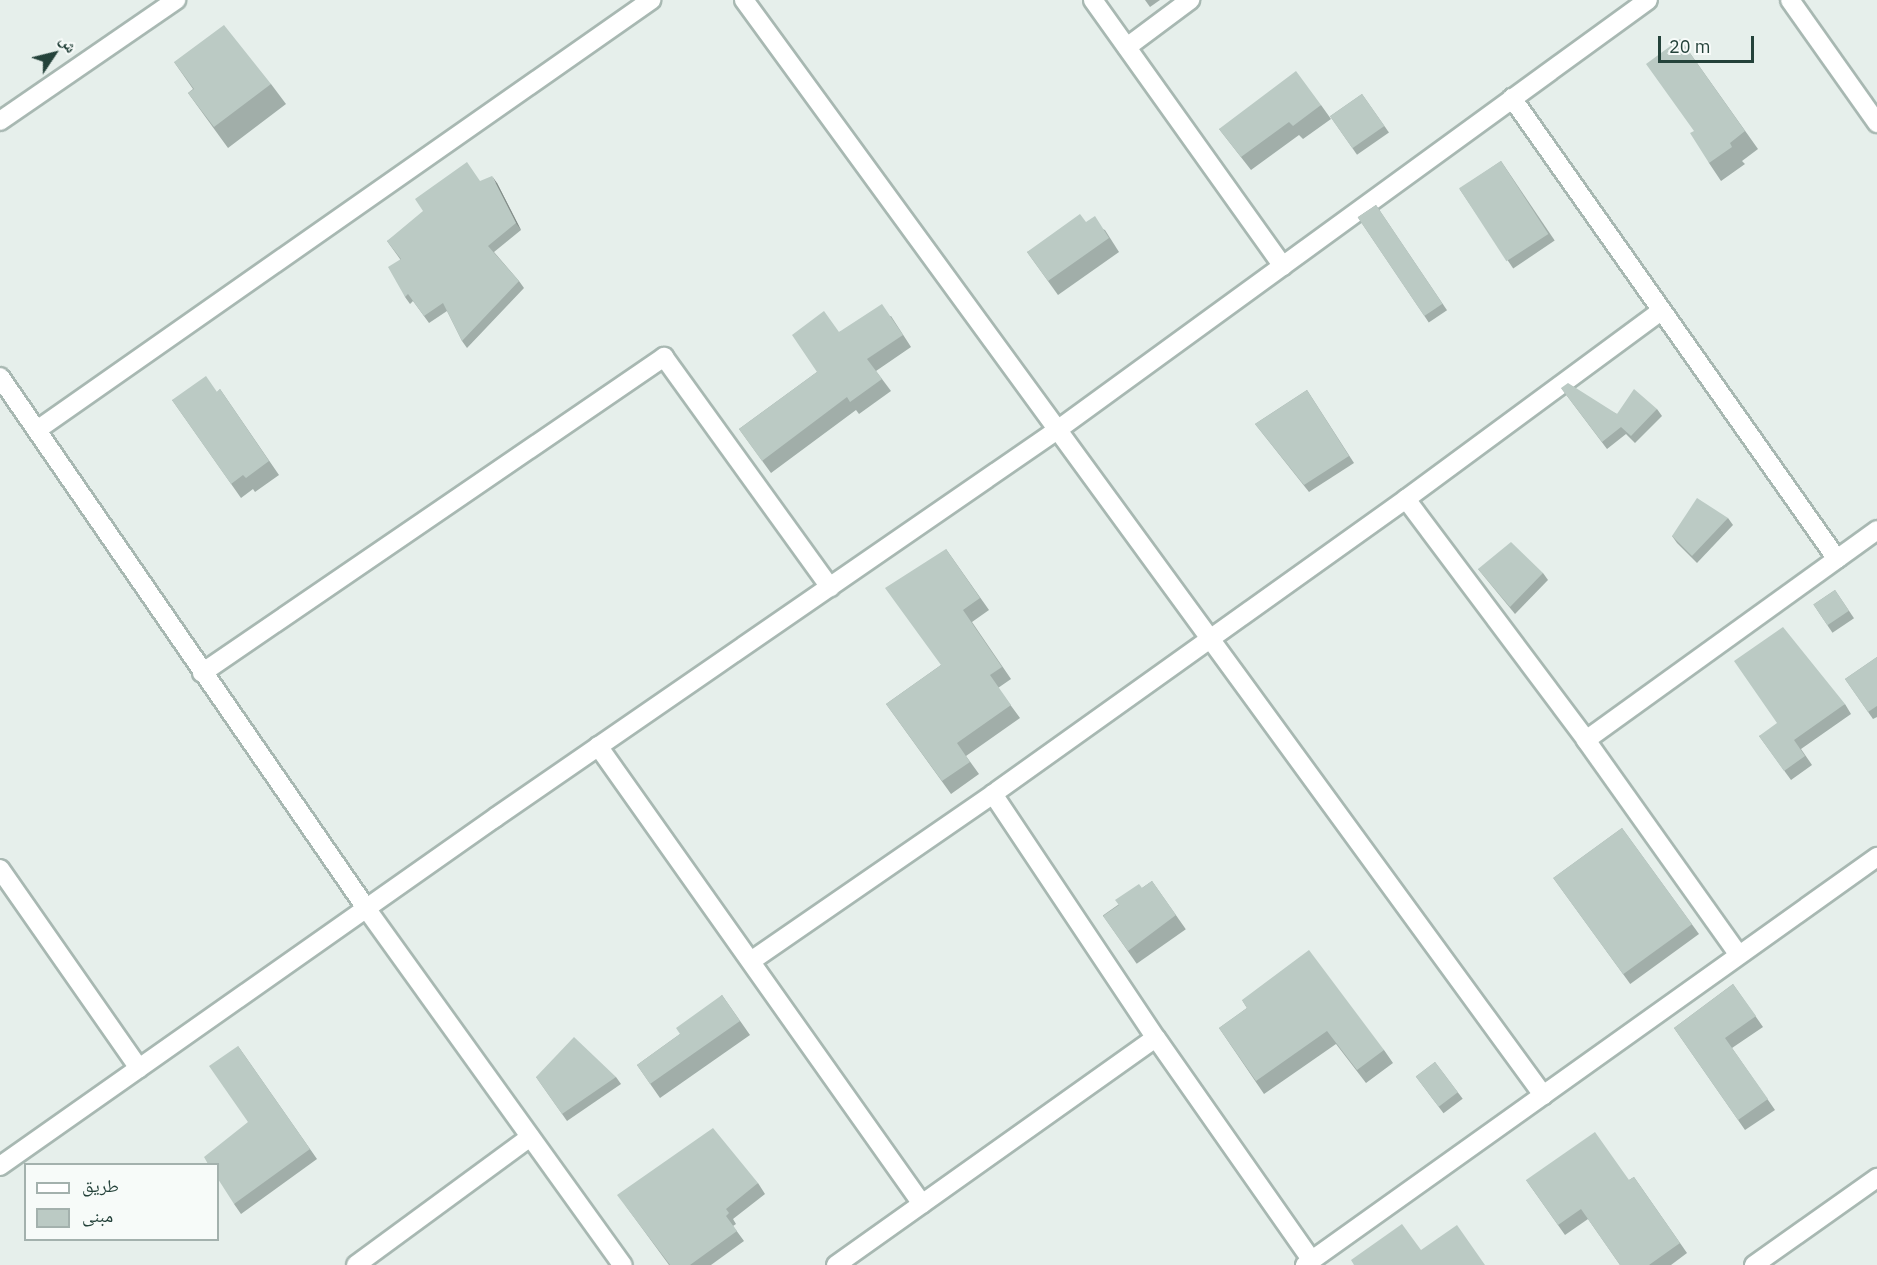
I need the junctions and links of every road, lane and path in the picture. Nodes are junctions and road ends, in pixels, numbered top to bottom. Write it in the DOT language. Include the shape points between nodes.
graph roads {
  1 [pos="176,0"];
  2 [pos="651,0"];
  3 [pos="744,0"];
  4 [pos="1093,0"];
  5 [pos="1190,0"];
  6 [pos="1648,0"];
  7 [pos="1790,0"];
  8 [pos="1127,47"];
  9 [pos="1512,98"];
  10 [pos="0,121"];
  11 [pos="1877,123"];
  12 [pos="1283,266"];
  13 [pos="1660,312"];
  14 [pos="0,377"];
  15 [pos="1060,428"];
  16 [pos="37,430"];
  17 [pos="1406,499"];
  18 [pos="1877,530"];
  19 [pos="1837,559"];
  20 [pos="830,587"];
  21 [pos="1208,640"];
  22 [pos="202,673"];
  23 [pos="1586,740"];
  24 [pos="598,746"];
  25 [pos="993,794"];
  26 [pos="1877,857"];
  27 [pos="0,870"];
  28 [pos="366,908"];
  29 [pos="1738,954"];
  30 [pos="751,961"];
  31 [pos="1156,1038"];
  32 [pos="140,1068"];
  33 [pos="1543,1095"];
  34 [pos="530,1137"];
  35 [pos="0,1166"];
  36 [pos="1877,1178"];
  37 [pos="922,1204"];
  38 [pos="1308,1263"];
  39 [pos="356,1265"];
  40 [pos="622,1265"];
  41 [pos="837,1265"];
  42 [pos="1754,1265"];
  1 -- 10 [label="street"];
  2 -- 16 [label="street"];
  3 -- 15 [label="street"];
  4 -- 8 [label="street"];
  5 -- 8 [label="street"];
  6 -- 9 [label="street"];
  7 -- 11 [label="street"];
  8 -- 12 [label="street"];
  9 -- 12 [label="street"];
  9 -- 13 [label="street"];
  12 -- 15 [label="street"];
  13 -- 17 [label="street"];
  13 -- 19 [label="street"];
  14 -- 16 [label="street"];
  15 -- 20 [label="street"];
  15 -- 21 [label="street"];
  16 -- 22 [label="street"];
  17 -- 21 [label="street"];
  17 -- 23 [label="street"];
  18 -- 19 [label="street"];
  19 -- 23 [label="street"];
  20 -- 22 [label="street" via="664,357"];
  20 -- 24 [label="street"];
  21 -- 25 [label="street"];
  21 -- 33 [label="street"];
  22 -- 28 [label="street"];
  23 -- 29 [label="street"];
  24 -- 28 [label="street"];
  24 -- 30 [label="street"];
  25 -- 30 [label="street"];
  25 -- 31 [label="street"];
  26 -- 29 [label="street"];
  27 -- 32 [label="street"];
  28 -- 32 [label="street"];
  28 -- 34 [label="street"];
  29 -- 33 [label="street"];
  30 -- 37 [label="street"];
  31 -- 37 [label="street"];
  31 -- 38 [label="street"];
  32 -- 35 [label="street"];
  33 -- 38 [label="street"];
  34 -- 39 [label="street"];
  34 -- 40 [label="street"];
  36 -- 42 [label="street"];
  37 -- 41 [label="street"];
}
